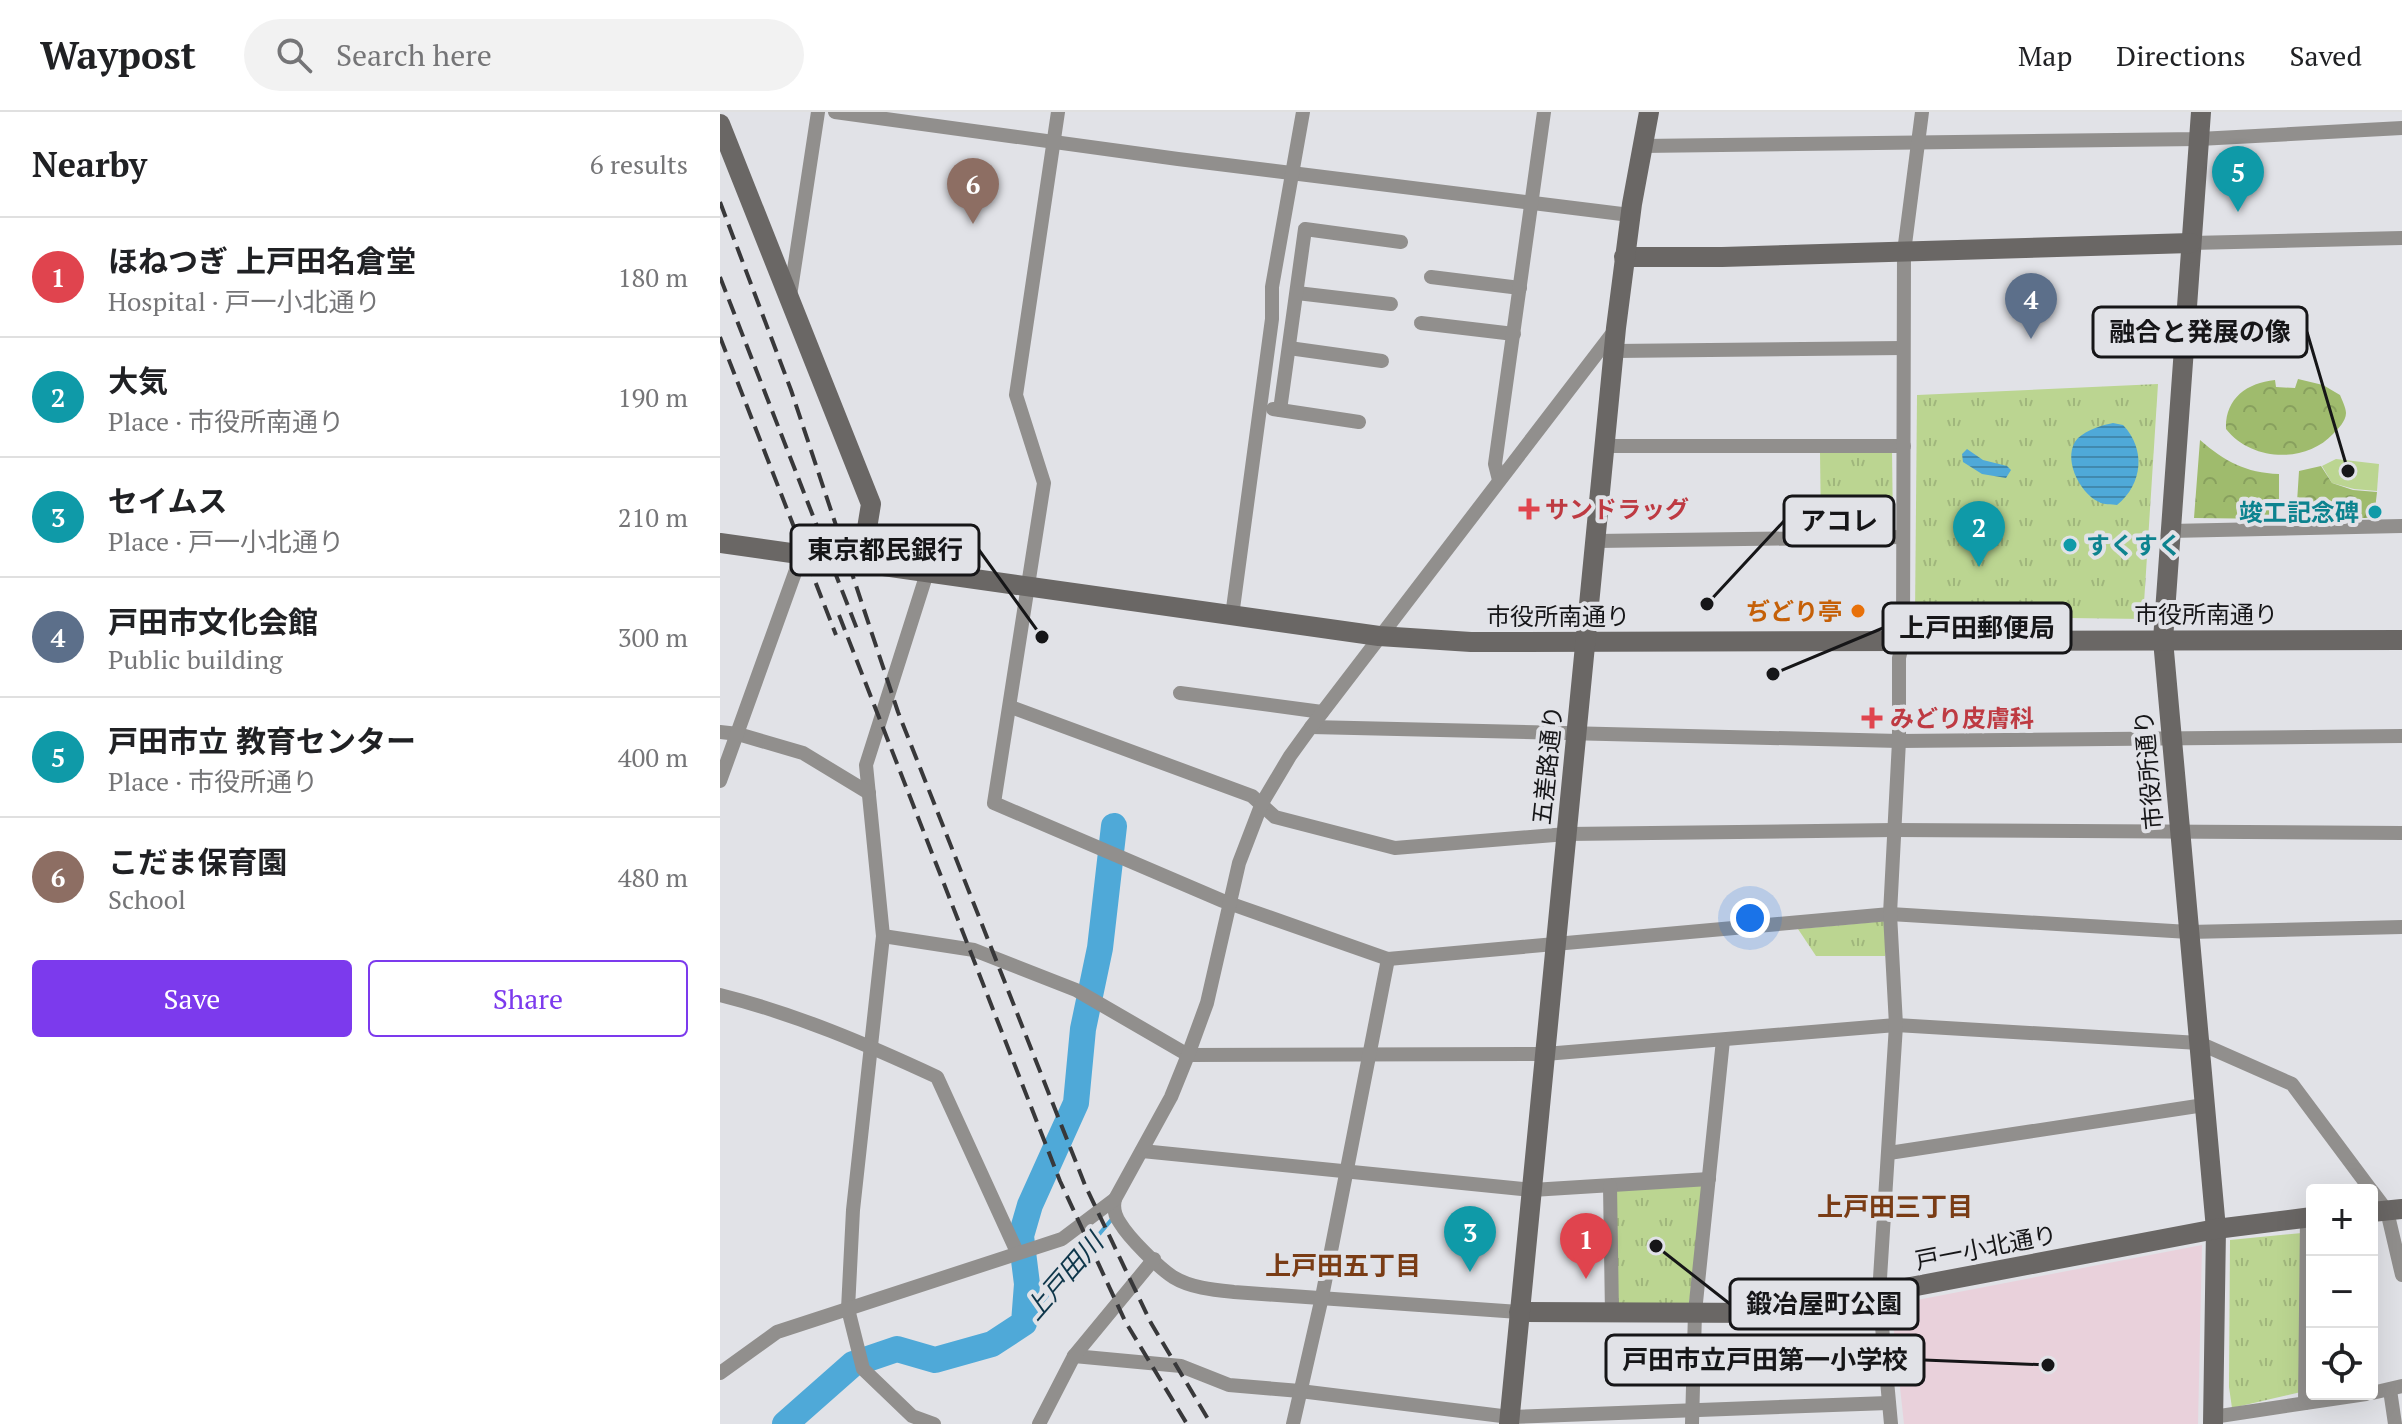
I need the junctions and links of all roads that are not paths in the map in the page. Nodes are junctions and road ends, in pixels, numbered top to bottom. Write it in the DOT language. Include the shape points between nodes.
graph roads {
  1 [pos="818,112"];
  2 [pos="835,112"];
  3 [pos="1058,112"];
  4 [pos="1303,112"];
  5 [pos="1544,112"];
  6 [pos="1649,112"];
  7 [pos="1922,112"];
  8 [pos="2201,112"];
  9 [pos="720,124"];
  10 [pos="2402,128"];
  11 [pos="2199,139"];
  12 [pos="1053,143"];
  13 [pos="1917,143"];
  14 [pos="1642,146"];
  15 [pos="1294,174"];
  16 [pos="1532,203"];
  17 [pos="1630,215"];
  18 [pos="2402,238"];
  19 [pos="1401,242"];
  20 [pos="2191,243"];
  21 [pos="1904,252"];
  22 [pos="1624,257"];
  23 [pos="1431,277"];
  24 [pos="1520,288"];
  25 [pos="1297,293"];
  26 [pos="790,300"];
  27 [pos="1391,304"];
  28 [pos="1421,323"];
  29 [pos="1616,328"];
  30 [pos="1514,334"];
  31 [pos="1289,348"];
  32 [pos="1903,348"];
  33 [pos="1615,351"];
  34 [pos="1382,361"];
  35 [pos="1260,408"];
  36 [pos="1280,410"];
  37 [pos="1359,422"];
  38 [pos="1605,446"];
  39 [pos="1904,446"];
  40 [pos="1499,480"];
  41 [pos="2402,526"];
  42 [pos="2170,531"];
  43 [pos="1903,537"];
  44 [pos="1596,541"];
  45 [pos="720,543"];
  46 [pos="801,556"];
  47 [pos="861,565"];
  48 [pos="927,573"];
  49 [pos="1030,587"];
  50 [pos="1232,616"];
  51 [pos="1379,636"];
  52 [pos="2163,640"];
  53 [pos="2402,640"];
  54 [pos="1585,641"];
  55 [pos="1903,641"];
  56 [pos="1180,693"];
  57 [pos="1011,707"];
  58 [pos="1322,712"];
  59 [pos="1311,727"];
  60 [pos="720,732"];
  61 [pos="1577,733"];
  62 [pos="738,734"];
  63 [pos="2402,736"];
  64 [pos="2171,738"];
  65 [pos="1899,741"];
  66 [pos="720,781"];
  67 [pos="869,793"];
  68 [pos="1262,803"];
  69 [pos="1894,830"];
  70 [pos="2180,833"];
  71 [pos="2402,833"];
  72 [pos="1567,834"];
  73 [pos="1229,902"];
  74 [pos="1890,914"];
  75 [pos="2402,927"];
  76 [pos="2189,932"];
  77 [pos="883,936"];
  78 [pos="1556,943"];
  79 [pos="1388,959"];
  80 [pos="720,995"];
  81 [pos="1896,1025"];
  82 [pos="1723,1040"];
  83 [pos="2199,1043"];
  84 [pos="871,1046"];
  85 [pos="1545,1054"];
  86 [pos="1188,1055"];
  87 [pos="1368,1055"];
  88 [pos="2204,1105"];
  89 [pos="1142,1151"];
  90 [pos="1889,1153"];
  91 [pos="1346,1172"];
  92 [pos="1709,1179"];
  93 [pos="2367,1184"];
  94 [pos="1610,1186"];
  95 [pos="1532,1190"];
  96 [pos="1114,1202"];
  97 [pos="2387,1211"];
  98 [pos="2306,1217"];
  99 [pos="2216,1229"];
  100 [pos="1017,1252"];
  101 [pos="2308,1256"];
  102 [pos="1154,1259"];
  103 [pos="2402,1275"];
  104 [pos="1879,1294"];
  105 [pos="1322,1297"];
  106 [pos="848,1309"];
  107 [pos="1519,1312"];
  108 [pos="1695,1312"];
  109 [pos="1612,1314"];
  110 [pos="1074,1356"];
  111 [pos="720,1373"];
  112 [pos="2396,1388"];
  113 [pos="1300,1391"];
  114 [pos="2325,1400"];
  115 [pos="1888,1403"];
  116 [pos="2305,1403"];
  117 [pos="1692,1417"];
  118 [pos="910,1420"];
  119 [pos="2213,1420"];
  120 [pos="1510,1421"];
  121 [pos="934,1424"];
  122 [pos="1039,1424"];
  123 [pos="1293,1424"];
  124 [pos="1891,1424"];
  125 [pos="2395,1424"];
  1 -- 26 [label="street"];
  2 -- 12 [label="street"];
  3 -- 12 [label="street"];
  4 -- 15 [label="street"];
  5 -- 16 [label="street"];
  6 -- 14 [label="street, 五差路通り"];
  7 -- 13 [label="street"];
  8 -- 11 [label="street, 市役所通り"];
  9 -- 26 [label="street"];
  10 -- 11 [label="street"];
  11 -- 13 [label="street"];
  11 -- 20 [label="street, 市役所通り"];
  12 -- 15 [label="street"];
  12 -- 49 [label="street" via="1016,395 1044,483"];
  13 -- 14 [label="street"];
  13 -- 21 [label="street"];
  14 -- 17 [label="street, 五差路通り"];
  15 -- 16 [label="street"];
  15 -- 35 [label="street" via="1272,287"];
  16 -- 17 [label="street"];
  16 -- 24 [label="street"];
  17 -- 22 [label="street, 五差路通り"];
  18 -- 20 [label="street"];
  19 -- 25 [label="street" via="1305,229"];
  20 -- 21 [label="street"];
  20 -- 42 [label="street, 市役所通り"];
  21 -- 22 [label="street"];
  21 -- 32 [label="street"];
  22 -- 29 [label="street, 五差路通り"];
  23 -- 24 [label="street"];
  24 -- 30 [label="street"];
  25 -- 27 [label="street"];
  25 -- 31 [label="street"];
  26 -- 47 [label="street" via="871,504"];
  28 -- 30 [label="street"];
  29 -- 33 [label="street, 五差路通り"];
  29 -- 40 [label="street"];
  30 -- 40 [label="street" via="1495,464"];
  31 -- 34 [label="street"];
  31 -- 36 [label="street"];
  32 -- 33 [label="street"];
  32 -- 39 [label="street"];
  33 -- 38 [label="street, 五差路通り"];
  35 -- 36 [label="street"];
  35 -- 50 [label="street"];
  36 -- 37 [label="street"];
  38 -- 39 [label="street"];
  38 -- 44 [label="street, 五差路通り"];
  39 -- 43 [label="street"];
  40 -- 51 [label="street"];
  41 -- 42 [label="street"];
  42 -- 52 [label="street, 市役所通り"];
  43 -- 44 [label="street"];
  43 -- 55 [label="street"];
  44 -- 54 [label="street, 五差路通り"];
  45 -- 46 [label="street, 市役所南通り"];
  46 -- 47 [label="street, 市役所南通り"];
  46 -- 62 [label="street"];
  47 -- 48 [label="street, 市役所南通り"];
  48 -- 49 [label="street, 市役所南通り"];
  48 -- 67 [label="street" via="866,765"];
  49 -- 50 [label="street, 市役所南通り"];
  49 -- 57 [label="street"];
  50 -- 51 [label="street, 市役所南通り"];
  51 -- 54 [label="street, 市役所南通り"];
  51 -- 58 [label="street"];
  52 -- 53 [label="street, 市役所南通り"];
  52 -- 55 [label="street, 市役所南通り"];
  52 -- 64 [label="street, 市役所通り"];
  54 -- 55 [label="street, 市役所南通り"];
  54 -- 61 [label="street, 五差路通り"];
  55 -- 65 [label="street"];
  56 -- 58 [label="street"];
  57 -- 68 [label="street"];
  57 -- 73 [label="street" via="994,803"];
  58 -- 59 [label="street"];
  59 -- 61 [label="street"];
  59 -- 68 [label="street"];
  60 -- 62 [label="street"];
  61 -- 65 [label="street"];
  61 -- 72 [label="street, 五差路通り"];
  62 -- 66 [label="street"];
  62 -- 67 [label="street" via="803,753"];
  63 -- 64 [label="street"];
  64 -- 65 [label="street"];
  64 -- 70 [label="street, 市役所通り"];
  65 -- 69 [label="street"];
  67 -- 77 [label="street"];
  68 -- 72 [label="street" via="1275,817 1395,848"];
  68 -- 73 [label="street"];
  69 -- 70 [label="street"];
  69 -- 72 [label="street"];
  69 -- 74 [label="street"];
  70 -- 71 [label="street"];
  70 -- 76 [label="street, 市役所通り"];
  72 -- 78 [label="street, 五差路通り"];
  73 -- 79 [label="street"];
  73 -- 86 [label="street" via="1207,1003"];
  74 -- 76 [label="street"];
  74 -- 78 [label="street"];
  74 -- 81 [label="street"];
  75 -- 76 [label="street"];
  76 -- 83 [label="street, 市役所通り"];
  77 -- 84 [label="street"];
  77 -- 86 [label="street" via="974,950 1076,990"];
  78 -- 79 [label="street"];
  78 -- 85 [label="street, 五差路通り"];
  79 -- 87 [label="street"];
  80 -- 84 [label="street"];
  81 -- 82 [label="street"];
  81 -- 83 [label="street"];
  81 -- 90 [label="street"];
  82 -- 85 [label="street"];
  82 -- 92 [label="street"];
  83 -- 88 [label="street, 市役所通り"];
  83 -- 93 [label="street" via="2292,1084"];
  84 -- 100 [label="street" via="937,1077"];
  84 -- 106 [label="street"];
  85 -- 87 [label="street"];
  85 -- 95 [label="street, 五差路通り"];
  86 -- 87 [label="street"];
  86 -- 89 [label="street"];
  87 -- 91 [label="street"];
  88 -- 90 [label="street"];
  88 -- 99 [label="street, 市役所通り"];
  89 -- 91 [label="street"];
  89 -- 96 [label="street"];
  90 -- 104 [label="street"];
  91 -- 95 [label="street"];
  91 -- 105 [label="street"];
  92 -- 94 [label="street"];
  92 -- 108 [label="street"];
  94 -- 95 [label="street"];
  94 -- 109 [label="street"];
  95 -- 107 [label="street, 五差路通り"];
  96 -- 100 [label="street" via="1062,1239"];
  96 -- 102 [label="street, 戸一小北通り" via="1119,1222"];
  97 -- 103 [label="street"];
  98 -- 99 [label="street, 戸一小北通り"];
  99 -- 104 [label="street, 戸一小北通り"];
  99 -- 119 [label="street, 市役所通り"];
  100 -- 106 [label="street"];
  101 -- 116 [label="street"];
  102 -- 105 [label="street, 戸一小北通り" via="1174,1277 1200,1287"];
  102 -- 110 [label="street"];
  104 -- 108 [label="street, 戸一小北通り" via="1774,1313"];
  104 -- 115 [label="street"];
  105 -- 107 [label="street, 戸一小北通り"];
  105 -- 113 [label="street"];
  106 -- 111 [label="street" via="777,1332"];
  106 -- 118 [label="street" via="862,1361"];
  107 -- 109 [label="street, 戸一小北通り"];
  107 -- 120 [label="street, 五差路通り"];
  108 -- 109 [label="street, 戸一小北通り"];
  108 -- 117 [label="street"];
  110 -- 113 [label="street" via="1181,1366 1229,1385"];
  110 -- 122 [label="street"];
  112 -- 125 [label="street"];
  113 -- 120 [label="street"];
  113 -- 123 [label="street"];
  114 -- 116 [label="street"];
  115 -- 117 [label="street"];
  115 -- 124 [label="street"];
  116 -- 119 [label="street"];
  117 -- 120 [label="street"];
  118 -- 121 [label="street"];
}
